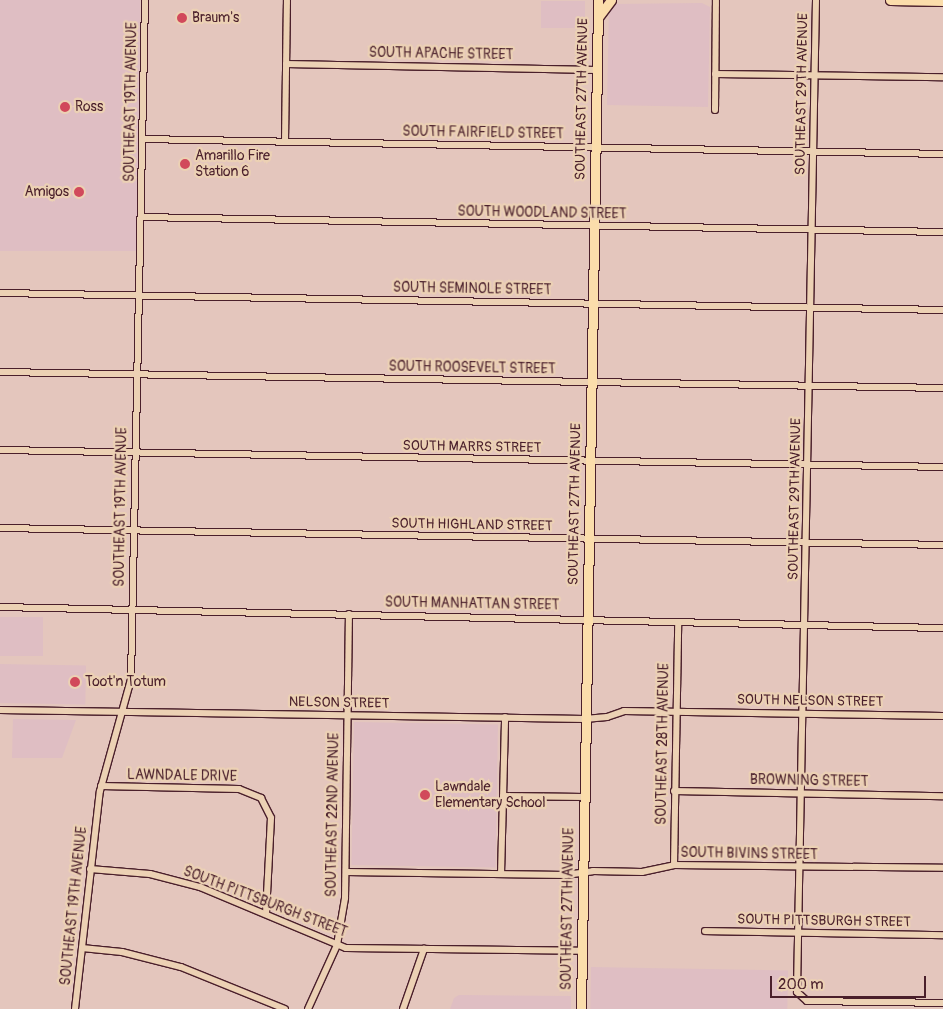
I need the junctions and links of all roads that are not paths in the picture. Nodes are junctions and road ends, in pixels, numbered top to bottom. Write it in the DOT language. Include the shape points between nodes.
graph roads {
  1 [pos="145,0"];
  2 [pos="287,0"];
  3 [pos="598,0"];
  4 [pos="611,0"];
  5 [pos="716,0"];
  6 [pos="816,0"];
  7 [pos="890,0"];
  8 [pos="943,1"];
  9 [pos="597,18"];
  10 [pos="286,64"];
  11 [pos="596,70"];
  12 [pos="715,74"];
  13 [pos="815,75"];
  14 [pos="943,77"];
  15 [pos="715,110"];
  16 [pos="142,139"];
  17 [pos="285,142"];
  18 [pos="595,148"];
  19 [pos="814,151"];
  20 [pos="943,154"];
  21 [pos="140,217"];
  22 [pos="594,226"];
  23 [pos="812,230"];
  24 [pos="943,232"];
  25 [pos="0,294"];
  26 [pos="138,296"];
  27 [pos="592,304"];
  28 [pos="811,308"];
  29 [pos="943,310"];
  30 [pos="0,372"];
  31 [pos="136,374"];
  32 [pos="591,383"];
  33 [pos="810,386"];
  34 [pos="943,388"];
  35 [pos="0,450"];
  36 [pos="135,452"];
  37 [pos="590,461"];
  38 [pos="808,465"];
  39 [pos="943,467"];
  40 [pos="0,528"];
  41 [pos="134,531"];
  42 [pos="588,540"];
  43 [pos="807,543"];
  44 [pos="943,545"];
  45 [pos="0,607"];
  46 [pos="132,610"];
  47 [pos="349,614"];
  48 [pos="587,619"];
  49 [pos="678,624"];
  50 [pos="806,626"];
  51 [pos="943,628"];
  52 [pos="0,710"];
  53 [pos="124,711"];
  54 [pos="676,712"];
  55 [pos="804,713"];
  56 [pos="348,716"];
  57 [pos="943,716"];
  58 [pos="504,717"];
  59 [pos="585,719"];
  60 [pos="101,786"];
  61 [pos="674,791"];
  62 [pos="803,793"];
  63 [pos="503,796"];
  64 [pos="943,796"];
  65 [pos="584,797"];
  66 [pos="674,865"];
  67 [pos="802,867"];
  68 [pos="943,868"];
  69 [pos="90,869"];
  70 [pos="346,872"];
  71 [pos="583,873"];
  72 [pos="502,874"];
  73 [pos="266,914"];
  74 [pos="705,931"];
  75 [pos="798,934"];
  76 [pos="943,935"];
  77 [pos="336,945"];
  78 [pos="82,948"];
  79 [pos="424,949"];
  80 [pos="581,951"];
  81 [pos="943,1003"];
  82 [pos="75,1009"];
  83 [pos="285,1009"];
  84 [pos="308,1009"];
  85 [pos="403,1009"];
  86 [pos="581,1009"];
  1 -- 16 [label="street, SOUTHEAST 19TH AVENUE"];
  2 -- 10 [label="street"];
  3 -- 9 [label="main road, SOUTHEAST 27TH AVENUE"];
  4 -- 9 [label="main road"];
  5 -- 12 [label="street"];
  6 -- 13 [label="street, SOUTHEAST 29TH AVENUE"];
  7 -- 8 [label="main road"];
  9 -- 11 [label="main road, SOUTHEAST 27TH AVENUE"];
  10 -- 11 [label="street, SOUTH APACHE STREET"];
  10 -- 17 [label="street"];
  11 -- 18 [label="main road, SOUTHEAST 27TH AVENUE"];
  12 -- 13 [label="street"];
  12 -- 15 [label="street"];
  13 -- 14 [label="street"];
  13 -- 19 [label="street, SOUTHEAST 29TH AVENUE"];
  16 -- 17 [label="street, SOUTH FAIRFIELD STREET"];
  16 -- 21 [label="street, SOUTHEAST 19TH AVENUE"];
  17 -- 18 [label="street, SOUTH FAIRFIELD STREET"];
  18 -- 19 [label="street, SOUTH FAIRFIELD STREET"];
  18 -- 22 [label="main road, SOUTHEAST 27TH AVENUE"];
  19 -- 20 [label="street, SOUTH FAIRFIELD STREET"];
  19 -- 23 [label="street, SOUTHEAST 29TH AVENUE"];
  21 -- 22 [label="street, SOUTH WOODLAND STREET"];
  21 -- 26 [label="street, SOUTHEAST 19TH AVENUE"];
  22 -- 23 [label="street, SOUTH WOODLAND STREET"];
  22 -- 27 [label="main road, SOUTHEAST 27TH AVENUE"];
  23 -- 24 [label="street, SOUTH WOODLAND STREET"];
  23 -- 28 [label="street, SOUTHEAST 29TH AVENUE"];
  25 -- 26 [label="street, SOUTH SEMINOLE STREET"];
  26 -- 27 [label="street, SOUTH SEMINOLE STREET"];
  26 -- 31 [label="street, SOUTHEAST 19TH AVENUE"];
  27 -- 28 [label="street, SOUTH SEMINOLE STREET"];
  27 -- 32 [label="main road, SOUTHEAST 27TH AVENUE"];
  28 -- 29 [label="street, SOUTH SEMINOLE STREET"];
  28 -- 33 [label="street, SOUTHEAST 29TH AVENUE"];
  30 -- 31 [label="street, SOUTH ROOSEVELT STREET"];
  31 -- 32 [label="street, SOUTH ROOSEVELT STREET"];
  31 -- 36 [label="street, SOUTHEAST 19TH AVENUE"];
  32 -- 33 [label="street, SOUTH ROOSEVELT STREET"];
  32 -- 37 [label="main road, SOUTHEAST 27TH AVENUE"];
  33 -- 34 [label="street, SOUTH ROOSEVELT STREET"];
  33 -- 38 [label="street, SOUTHEAST 29TH AVENUE"];
  35 -- 36 [label="street, SOUTH MARRS STREET"];
  36 -- 37 [label="street, SOUTH MARRS STREET"];
  36 -- 41 [label="street, SOUTHEAST 19TH AVENUE"];
  37 -- 38 [label="street, SOUTH MARRS STREET"];
  37 -- 42 [label="main road, SOUTHEAST 27TH AVENUE"];
  38 -- 39 [label="street, SOUTH MARRS STREET"];
  38 -- 43 [label="street, SOUTHEAST 29TH AVENUE"];
  40 -- 41 [label="street, SOUTH HIGHLAND STREET"];
  41 -- 42 [label="street, SOUTH HIGHLAND STREET"];
  41 -- 46 [label="street, SOUTHEAST 19TH AVENUE"];
  42 -- 43 [label="street, SOUTH HIGHLAND STREET"];
  42 -- 48 [label="main road, SOUTHEAST 27TH AVENUE"];
  43 -- 44 [label="street, SOUTH HIGHLAND STREET"];
  43 -- 50 [label="street, SOUTHEAST 29TH AVENUE"];
  45 -- 46 [label="street, SOUTH MANHATTAN STREET"];
  46 -- 47 [label="street, SOUTH MANHATTAN STREET"];
  46 -- 53 [label="street, SOUTHEAST 19TH AVENUE" via="131,679"];
  47 -- 48 [label="street, SOUTH MANHATTAN STREET"];
  47 -- 56 [label="street, SOUTHEAST 22ND AVENUE"];
  48 -- 49 [label="street, SOUTH MANHATTAN STREET"];
  48 -- 59 [label="main road, SOUTHEAST 27TH AVENUE"];
  49 -- 50 [label="street, SOUTH MANHATTAN STREET"];
  49 -- 54 [label="street, SOUTHEAST 28TH AVENUE"];
  50 -- 51 [label="street, SOUTH MANHATTAN STREET"];
  50 -- 55 [label="street, SOUTHEAST 29TH AVENUE"];
  52 -- 53 [label="street, NELSON STREET"];
  53 -- 56 [label="street, NELSON STREET"];
  53 -- 60 [label="street, SOUTHEAST 19TH AVENUE"];
  54 -- 55 [label="street, SOUTH NELSON STREET"];
  54 -- 59 [label="street, NELSON STREET" via="624,711"];
  54 -- 61 [label="street, SOUTHEAST 28TH AVENUE"];
  55 -- 57 [label="street, SOUTH NELSON STREET"];
  55 -- 62 [label="street, SOUTHEAST 29TH AVENUE"];
  56 -- 58 [label="street, NELSON STREET"];
  56 -- 70 [label="street, SOUTHEAST 22ND AVENUE"];
  58 -- 59 [label="street, NELSON STREET"];
  58 -- 63 [label="street"];
  59 -- 65 [label="main road, SOUTHEAST 27TH AVENUE"];
  60 -- 69 [label="street, SOUTHEAST 19TH AVENUE"];
  60 -- 73 [label="street, LAWNDALE DRIVE" via="239,789 260,798 271,818"];
  61 -- 62 [label="street, BROWNING STREET"];
  61 -- 66 [label="street, SOUTHEAST 28TH AVENUE"];
  62 -- 64 [label="street, BROWNING STREET"];
  62 -- 67 [label="street, SOUTHEAST 29TH AVENUE"];
  63 -- 65 [label="street"];
  63 -- 72 [label="street"];
  65 -- 71 [label="main road, SOUTHEAST 27TH AVENUE"];
  66 -- 67 [label="street, SOUTH BIVINS STREET"];
  66 -- 71 [label="street, SOUTH BIVINS STREET" via="642,872"];
  67 -- 68 [label="street, SOUTH BIVINS STREET"];
  67 -- 75 [label="street, SOUTHEAST 29TH AVENUE"];
  69 -- 73 [label="street, SOUTH PITTSBURGH STREET" via="125,870 175,880"];
  69 -- 78 [label="street, SOUTHEAST 19TH AVENUE"];
  70 -- 72 [label="street, SOUTH BIVINS STREET"];
  70 -- 77 [label="street, SOUTHEAST 22ND AVENUE"];
  71 -- 72 [label="street, SOUTH BIVINS STREET"];
  71 -- 80 [label="main road, SOUTHEAST 27TH AVENUE"];
  73 -- 77 [label="street, SOUTH PITTSBURGH STREET"];
  74 -- 75 [label="street, SOUTH PITTSBURGH STREET"];
  75 -- 76 [label="street, SOUTH PITTSBURGH STREET"];
  75 -- 81 [label="street, SOUTHEAST 29TH AVENUE" via="797,992 800,998 807,1001"];
  77 -- 79 [label="street, SOUTH PITTSBURGH STREET" via="346,948"];
  77 -- 84 [label="street, SOUTHEAST 22ND AVENUE"];
  78 -- 82 [label="street, SOUTHEAST 19TH AVENUE"];
  78 -- 83 [label="street" via="122,952 180,967"];
  79 -- 80 [label="street, SOUTH PITTSBURGH STREET"];
  79 -- 85 [label="street"];
  80 -- 86 [label="main road, SOUTHEAST 27TH AVENUE"];
}
